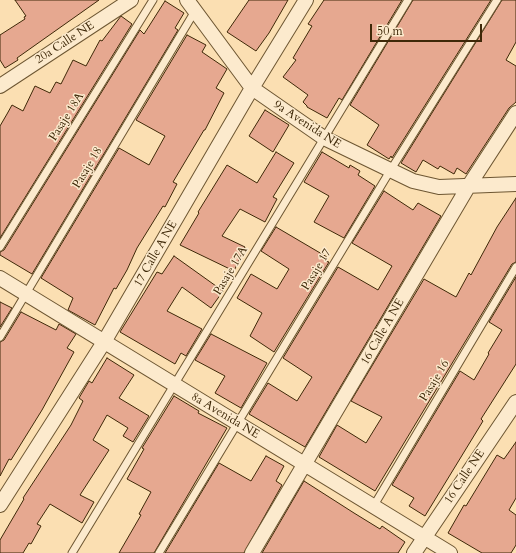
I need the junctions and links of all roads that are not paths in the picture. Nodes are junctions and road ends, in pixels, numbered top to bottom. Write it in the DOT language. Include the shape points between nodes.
graph roads {
  1 [pos="131,0"];
  2 [pos="153,0"];
  3 [pos="306,0"];
  4 [pos="408,0"];
  5 [pos="496,0"];
  6 [pos="191,6"];
  7 [pos="0,86"];
  8 [pos="252,88"];
  9 [pos="516,113"];
  10 [pos="324,138"];
  11 [pos="390,172"];
  12 [pos="516,184"];
  13 [pos="468,187"];
  14 [pos="0,247"];
  15 [pos="516,267"];
  16 [pos="0,278"];
  17 [pos="25,294"];
  18 [pos="0,337"];
  19 [pos="104,342"];
  20 [pos="174,385"];
  21 [pos="516,402"];
  22 [pos="237,423"];
  23 [pos="306,465"];
  24 [pos="0,505"];
  25 [pos="373,507"];
  26 [pos="425,537"];
  27 [pos="72,553"];
  28 [pos="159,553"];
  29 [pos="252,553"];
  30 [pos="414,553"];
  31 [pos="450,553"];
  1 -- 7 [label="street, 20a Calle NE"];
  2 -- 14 [label="lane, Pasaje 18A"];
  3 -- 8 [label="street, 17 Calle A NE"];
  4 -- 10 [label="lane, Pasaje 17A"];
  5 -- 11 [label="lane, Pasaje 17"];
  6 -- 8 [label="street, 9a Avenida NE"];
  6 -- 17 [label="lane, Pasaje 18"];
  8 -- 10 [label="street, 9a Avenida NE"];
  8 -- 19 [label="street, 17 Calle A NE"];
  9 -- 13 [label="street, 16 Calle A NE"];
  10 -- 11 [label="street, 9a Avenida NE"];
  10 -- 20 [label="lane, Pasaje 17A"];
  11 -- 13 [label="street, 9a Avenida NE" via="439,187"];
  11 -- 22 [label="lane, Pasaje 17"];
  12 -- 13 [label="street, 9a Avenida NE"];
  13 -- 23 [label="street, 16 Calle A NE"];
  15 -- 25 [label="lane, Pasaje 16"];
  16 -- 17 [label="street, 8a Avenida NE"];
  17 -- 18 [label="lane, Pasaje 18"];
  17 -- 19 [label="street, 8a Avenida NE"];
  19 -- 20 [label="street, 8a Avenida NE"];
  19 -- 24 [label="street, 17 Calle A NE"];
  20 -- 22 [label="street, 8a Avenida NE"];
  20 -- 27 [label="lane, Pasaje 17A"];
  21 -- 26 [label="street, 16 Calle NE"];
  22 -- 23 [label="street, 8a Avenida NE"];
  22 -- 28 [label="lane, Pasaje 17"];
  23 -- 25 [label="street, 8a Avenida NE"];
  23 -- 29 [label="street, 16 Calle A NE"];
  25 -- 26 [label="street, 8a Avenida NE"];
  26 -- 30 [label="street, 16 Calle NE"];
  26 -- 31 [label="street, 8a Avenida NE"];
}
